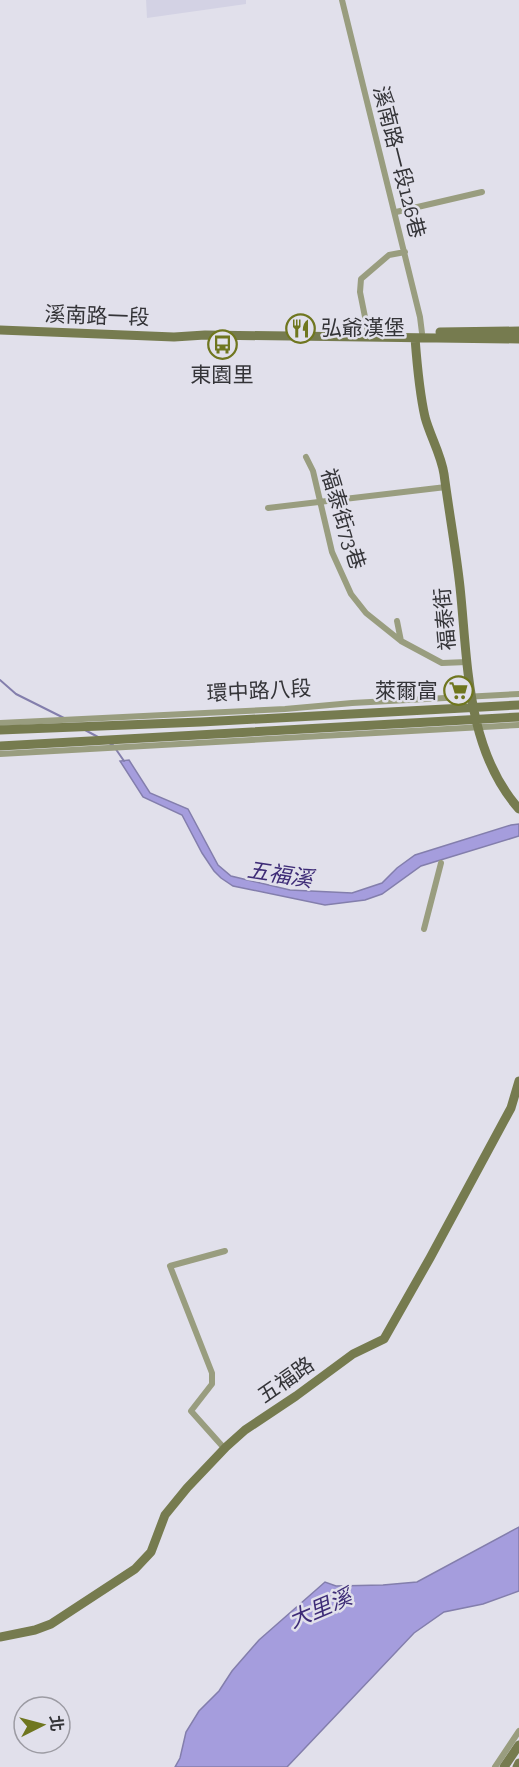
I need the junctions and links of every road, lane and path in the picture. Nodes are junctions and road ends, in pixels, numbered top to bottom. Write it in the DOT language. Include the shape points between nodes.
graph roads {
  1 [pos="342,0"];
  2 [pos="482,192"];
  3 [pos="396,212"];
  4 [pos="405,252"];
  5 [pos="0,330"];
  6 [pos="519,331"];
  7 [pos="371,334"];
  8 [pos="418,335"];
  9 [pos="519,339"];
  10 [pos="306,456"];
  11 [pos="446,487"];
  12 [pos="320,503"];
  13 [pos="267,508"];
  14 [pos="397,621"];
  15 [pos="401,641"];
  16 [pos="466,662"];
  17 [pos="519,694"];
  18 [pos="471,696"];
  19 [pos="519,705"];
  20 [pos="472,707"];
  21 [pos="519,717"];
  22 [pos="0,723"];
  23 [pos="80,723"];
  24 [pos="476,724"];
  25 [pos="519,725"];
  26 [pos="0,730"];
  27 [pos="0,746"];
  28 [pos="84,746"];
  29 [pos="0,754"];
  30 [pos="519,809"];
  31 [pos="441,862"];
  32 [pos="424,929"];
  33 [pos="519,1080"];
  34 [pos="225,1251"];
  35 [pos="224,1448"];
  36 [pos="0,1637"];
  37 [pos="519,1731"];
  38 [pos="519,1745"];
  39 [pos="519,1763"];
  40 [pos="495,1767"];
  41 [pos="504,1767"];
  42 [pos="516,1767"];
  1 -- 3 [label="street, 溪南路一段126巷"];
  2 -- 3 [label="street"];
  3 -- 4 [label="street, 溪南路一段126巷"];
  4 -- 7 [label="street" via="389,255 361,279 360,292"];
  4 -- 8 [label="street, 溪南路一段126巷" via="420,317"];
  5 -- 7 [label="street, 溪南路一段" via="193,337"];
  6 -- 8 [label="street, 溪南路一段"];
  7 -- 8 [label="street, 溪南路一段"];
  8 -- 9 [label="street, 溪南路一段"];
  8 -- 11 [label="street, 福泰街" via="425,416 442,459"];
  10 -- 12 [label="street, 福泰街73巷"];
  11 -- 12 [label="street"];
  11 -- 16 [label="street, 福泰街"];
  12 -- 13 [label="street"];
  12 -- 15 [label="street, 福泰街73巷" via="333,552 351,594 366,613"];
  14 -- 15 [label="street"];
  15 -- 16 [label="street, 福泰街73巷" via="442,663"];
  16 -- 18 [label="street, 福泰街"];
  17 -- 18 [label="street, 環中路八段"];
  18 -- 20 [label="street, 福泰街"];
  18 -- 23 [label="street, 環中路八段"];
  19 -- 20 [label="street, 環中路八段"];
  20 -- 23 [label="street, 環中路八段" via="104,726"];
  20 -- 24 [label="street, 福泰街"];
  21 -- 24 [label="street, 環中路八段"];
  22 -- 23 [label="street, 環中路八段"];
  23 -- 26 [label="street, 環中路八段"];
  24 -- 25 [label="street, 環中路八段"];
  24 -- 28 [label="street, 環中路八段"];
  24 -- 30 [label="street, 福泰街" via="491,764"];
  27 -- 28 [label="street, 環中路八段"];
  28 -- 29 [label="street, 環中路八段"];
  31 -- 32 [label="street"];
  33 -- 35 [label="street, 五福路" via="511,1108 384,1339 353,1354"];
  34 -- 35 [label="street" via="170,1266 212,1373 213,1384 191,1411"];
  35 -- 36 [label="street, 五福路" via="165,1515 151,1552 135,1569 51,1624"];
  37 -- 40 [label="street"];
  38 -- 41 [label="street"];
  39 -- 42 [label="street"];
}
